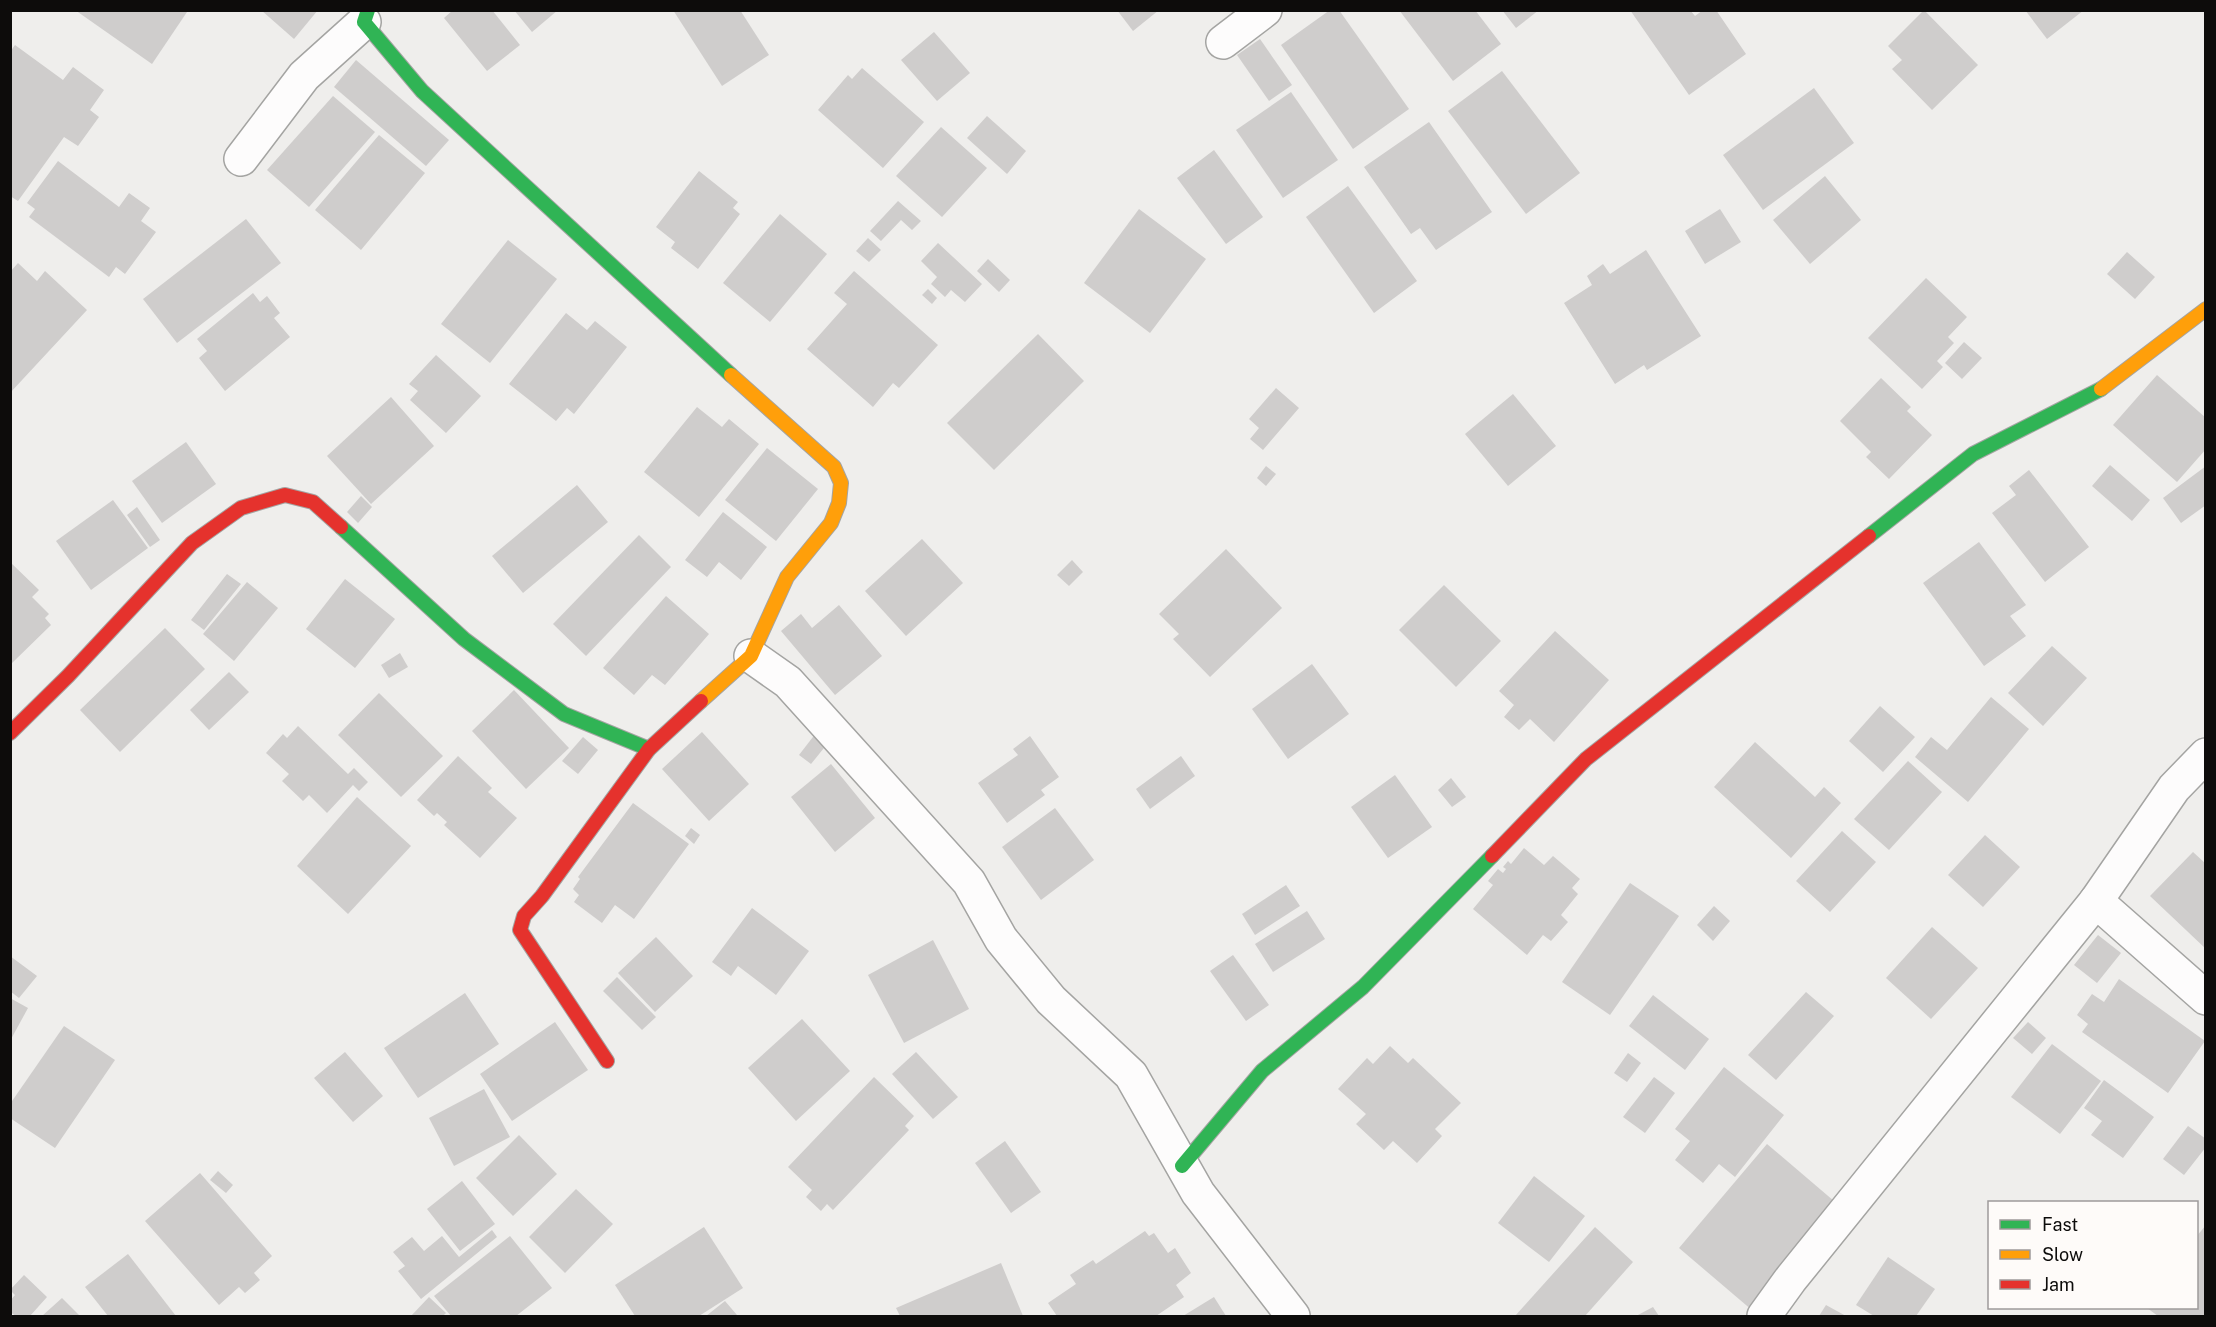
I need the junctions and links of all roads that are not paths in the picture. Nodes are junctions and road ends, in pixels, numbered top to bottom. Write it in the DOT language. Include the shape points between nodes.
graph roads {
  1 [pos="1265,10"];
  2 [pos="366,16"];
  3 [pos="1223,42"];
  4 [pos="241,159"];
  5 [pos="2205,309"];
  6 [pos="751,656"];
  7 [pos="10,733"];
  8 [pos="649,749"];
  9 [pos="2205,755"];
  10 [pos="2096,902"];
  11 [pos="2205,998"];
  12 [pos="607,1061"];
  13 [pos="1182,1166"];
  14 [pos="1293,1317"];
  15 [pos="1764,1317"];
  1 -- 3 [label="street"];
  2 -- 4 [label="street" via="304,76"];
  2 -- 6 [label="street" via="422,91 834,467 841,483 831,523 787,577"];
  5 -- 13 [label="street" via="2097,392 1972,454 1586,759 1363,987 1262,1071"];
  6 -- 8 [label="street"];
  6 -- 13 [label="street" via="788,682 969,882 1001,939 1051,1000 1131,1075"];
  7 -- 8 [label="street" via="192,543 241,508 285,495 314,502 464,639 564,714"];
  8 -- 12 [label="street" via="524,916 519,930"];
  9 -- 10 [label="street" via="2174,788"];
  10 -- 11 [label="street"];
  10 -- 15 [label="street"];
  13 -- 14 [label="street" via="1198,1193"];
}
